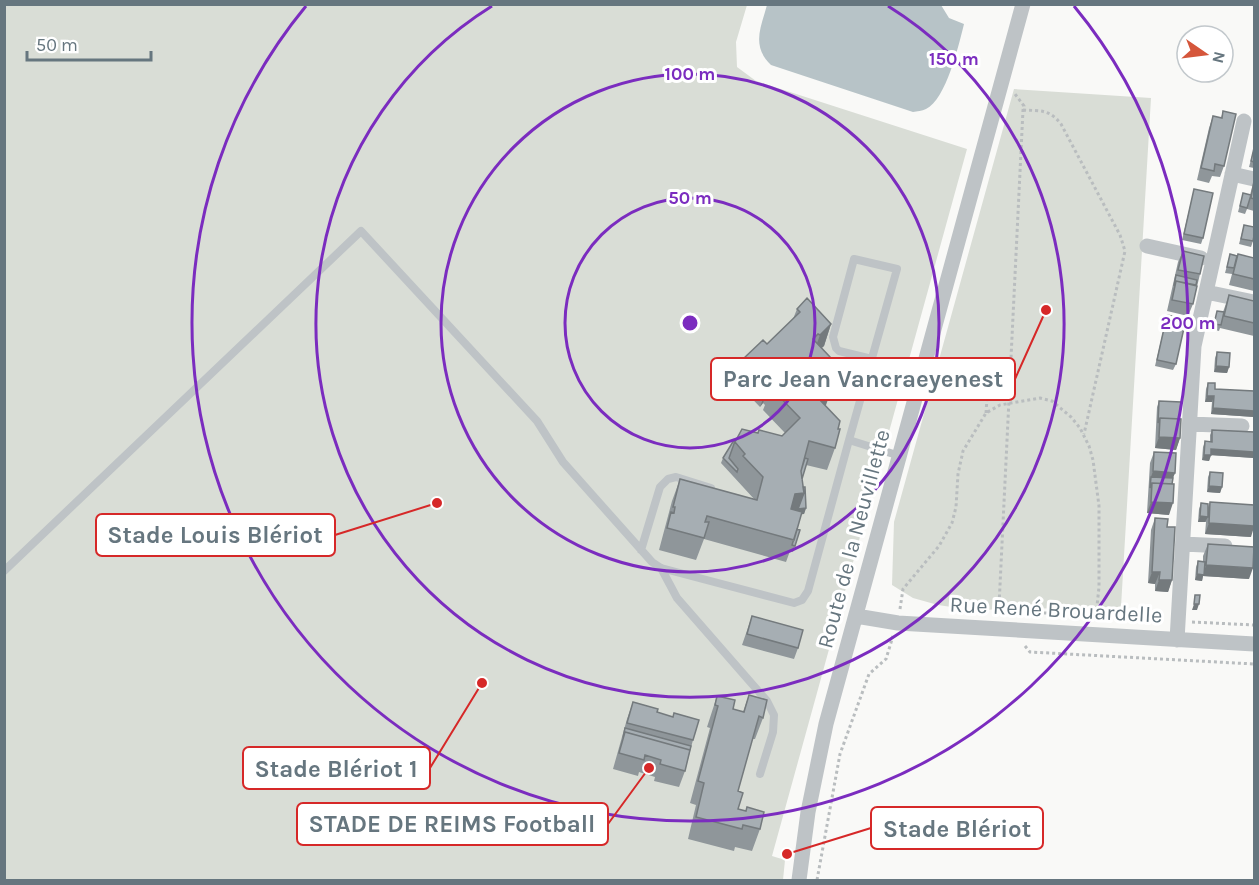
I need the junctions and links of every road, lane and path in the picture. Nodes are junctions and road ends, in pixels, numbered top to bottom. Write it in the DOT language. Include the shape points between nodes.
graph roads {
  1 [pos="1023,4"];
  2 [pos="1003,78"];
  3 [pos="1023,110"];
  4 [pos="1244,121"];
  5 [pos="1233,174"];
  6 [pos="1254,178"];
  7 [pos="1147,246"];
  8 [pos="1213,261"];
  9 [pos="1206,292"];
  10 [pos="1254,302"];
  11 [pos="872,359"];
  12 [pos="988,383"];
  13 [pos="1009,403"];
  14 [pos="986,413"];
  15 [pos="1190,424"];
  16 [pos="1242,426"];
  17 [pos="1084,436"];
  18 [pos="849,441"];
  19 [pos="900,456"];
  20 [pos="716,489"];
  21 [pos="1183,544"];
  22 [pos="1235,547"];
  23 [pos="641,550"];
  24 [pos="661,568"];
  25 [pos="4,571"];
  26 [pos="996,610"];
  27 [pos="856,616"];
  28 [pos="1096,616"];
  29 [pos="1179,621"];
  30 [pos="898,623"];
  31 [pos="1254,625"];
  32 [pos="987,628"];
  33 [pos="1014,630"];
  34 [pos="1177,640"];
  35 [pos="1254,644"];
  36 [pos="1254,664"];
  37 [pos="760,774"];
  38 [pos="799,880"];
  39 [pos="817,880"];
  1 -- 2 [label="street, Route de la Neuvillette"];
  2 -- 3 [label="path"];
  2 -- 19 [label="street, Route de la Neuvillette"];
  3 -- 13 [label="path"];
  3 -- 17 [label="path" via="1045,112 1061,124 1125,251"];
  4 -- 5 [label="street"];
  5 -- 6 [label="street"];
  5 -- 8 [label="street"];
  7 -- 8 [label="street"];
  8 -- 9 [label="street"];
  9 -- 10 [label="street"];
  9 -- 15 [label="street" via="1194,346"];
  11 -- 11 [label="lane" via="897,269 854,259 833,337 839,351"];
  11 -- 18 [label="lane"];
  12 -- 14 [label="path"];
  13 -- 14 [label="path"];
  13 -- 17 [label="path" via="1040,398 1052,401 1071,417"];
  13 -- 26 [label="path"];
  14 -- 30 [label="path" via="963,452 952,523 939,546 903,589"];
  15 -- 16 [label="street"];
  15 -- 21 [label="street"];
  17 -- 28 [label="path" via="1093,460 1099,506"];
  18 -- 19 [label="lane"];
  18 -- 24 [label="lane" via="808,591 802,600 795,603"];
  19 -- 27 [label="street, Route de la Neuvillette"];
  20 -- 23 [label="lane" via="676,477 668,479 660,487"];
  21 -- 22 [label="street"];
  21 -- 29 [label="street"];
  23 -- 24 [label="lane"];
  23 -- 25 [label="lane" via="563,462 537,421 361,231"];
  24 -- 37 [label="lane" via="677,598 768,701 774,715 773,732"];
  26 -- 28 [label="path"];
  26 -- 32 [label="path"];
  27 -- 30 [label="street, Rue René Brouardelle"];
  27 -- 38 [label="street, Route de la Neuvillette" via="824,735"];
  28 -- 29 [label="path"];
  29 -- 31 [label="path"];
  29 -- 34 [label="street"];
  30 -- 32 [label="street, Rue René Brouardelle"];
  30 -- 39 [label="path" via="885,660 869,674 840,754"];
  32 -- 33 [label="street, Rue René Brouardelle"];
  33 -- 34 [label="street, Rue René Brouardelle"];
  33 -- 36 [label="path" via="1030,652"];
  34 -- 35 [label="street, Rue René Brouardelle"];
}
